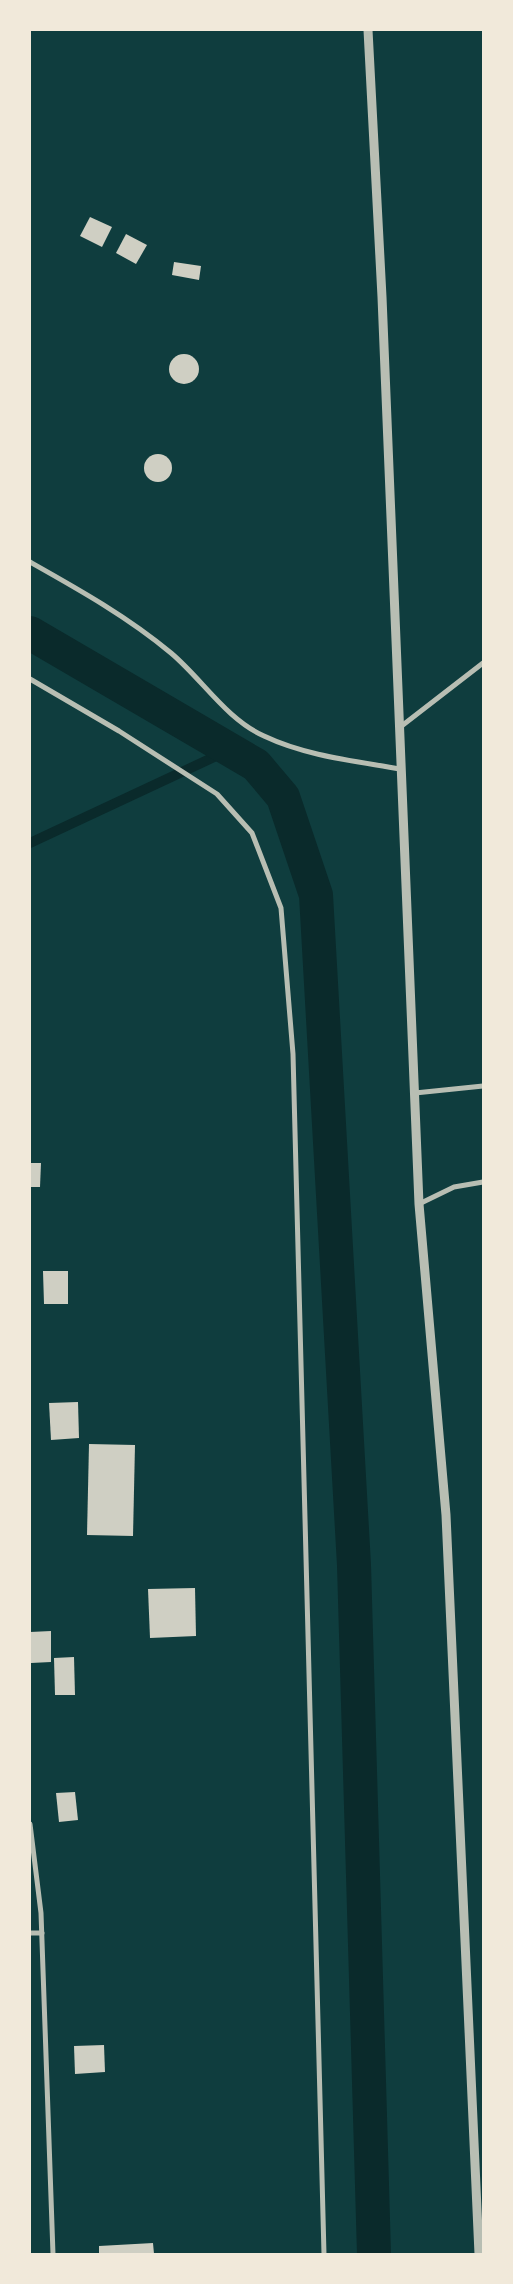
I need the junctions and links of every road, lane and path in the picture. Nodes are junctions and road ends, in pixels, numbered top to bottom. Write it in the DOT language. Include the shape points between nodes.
graph roads {
  1 [pos="368,30"];
  2 [pos="30,562"];
  3 [pos="483,663"];
  4 [pos="30,679"];
  5 [pos="399,728"];
  6 [pos="400,769"];
  7 [pos="483,1086"];
  8 [pos="415,1093"];
  9 [pos="483,1182"];
  10 [pos="419,1204"];
  11 [pos="30,1824"];
  12 [pos="30,1933"];
  13 [pos="42,1933"];
  14 [pos="53,2254"];
  15 [pos="324,2254"];
  16 [pos="479,2254"];
  1 -- 5 [label="street"];
  2 -- 6 [label="street" via="124,618 169,651 237,720 262,736 310,752"];
  3 -- 5 [label="street"];
  4 -- 15 [label="street" via="217,794 252,833 281,908 293,1054"];
  5 -- 6 [label="street"];
  6 -- 8 [label="street"];
  7 -- 8 [label="street"];
  8 -- 10 [label="street"];
  9 -- 10 [label="street" via="454,1187"];
  10 -- 16 [label="street" via="446,1515"];
  11 -- 13 [label="street"];
  12 -- 13 [label="street"];
  13 -- 14 [label="street"];
}
